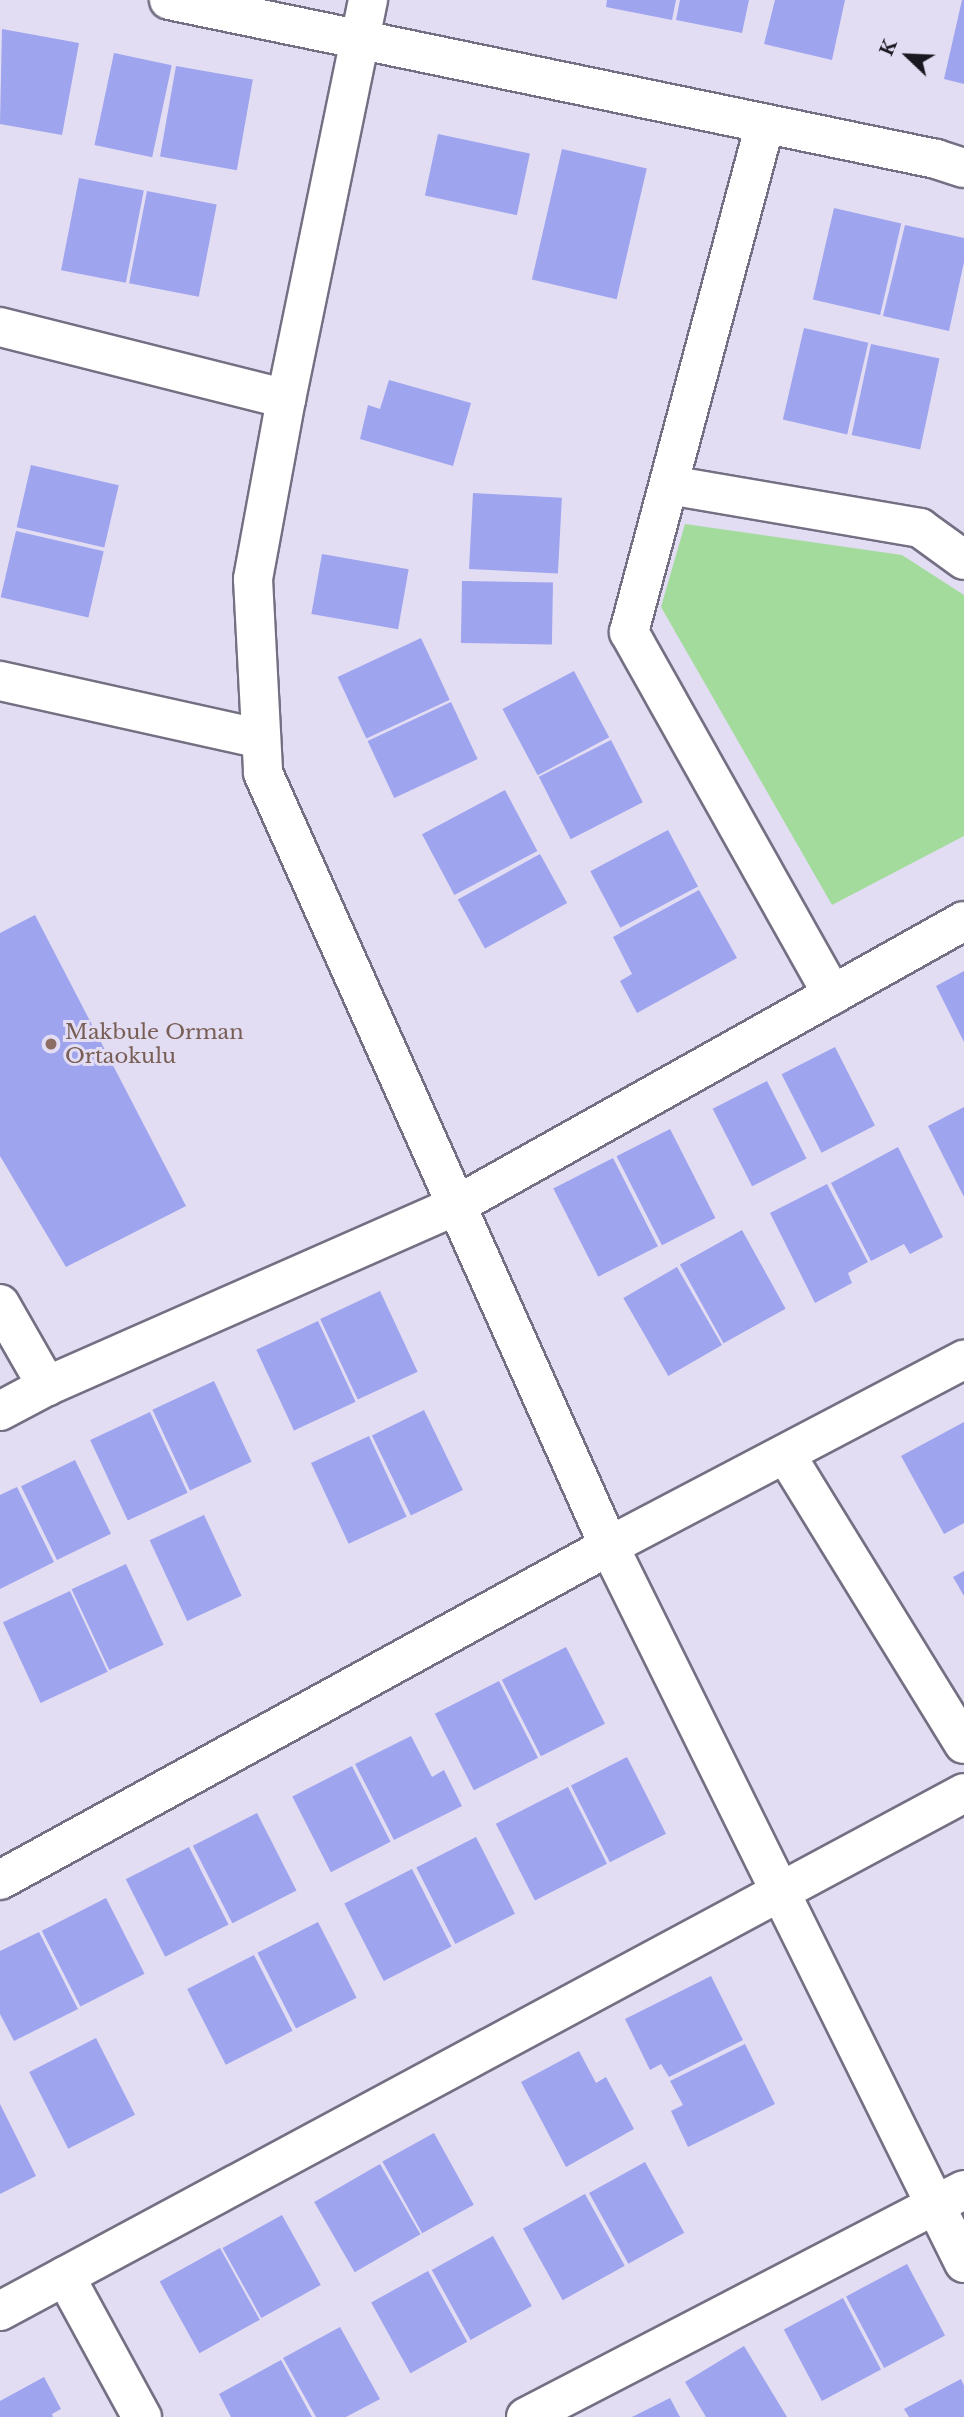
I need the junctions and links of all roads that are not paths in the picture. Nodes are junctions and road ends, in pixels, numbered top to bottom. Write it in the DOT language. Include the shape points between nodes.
graph roads {
  1 [pos="169,0"];
  2 [pos="368,0"];
  3 [pos="361,39"];
  4 [pos="765,124"];
  5 [pos="964,168"];
  6 [pos="0,327"];
  7 [pos="286,398"];
  8 [pos="669,485"];
  9 [pos="964,560"];
  10 [pos="0,681"];
  11 [pos="261,739"];
  12 [pos="964,922"];
  13 [pos="833,995"];
  14 [pos="455,1206"];
  15 [pos="0,1304"];
  16 [pos="964,1360"];
  17 [pos="47,1386"];
  18 [pos="0,1411"];
  19 [pos="786,1455"];
  20 [pos="609,1546"];
  21 [pos="964,1744"];
  22 [pos="964,1793"];
  23 [pos="0,1880"];
  24 [pos="780,1892"];
  25 [pos="950,2198"];
  26 [pos="964,2263"];
  27 [pos="65,2276"];
  28 [pos="0,2311"];
  29 [pos="142,2417"];
  30 [pos="526,2417"];
  1 -- 3 [label="street"];
  2 -- 3 [label="street"];
  3 -- 4 [label="street"];
  3 -- 7 [label="street"];
  4 -- 5 [label="street"];
  4 -- 8 [label="street"];
  6 -- 7 [label="street"];
  7 -- 11 [label="street" via="253,579"];
  8 -- 9 [label="street" via="920,528"];
  8 -- 13 [label="street" via="629,632"];
  10 -- 11 [label="street"];
  11 -- 14 [label="street" via="263,773"];
  12 -- 13 [label="street"];
  13 -- 14 [label="street"];
  14 -- 17 [label="street"];
  14 -- 20 [label="street"];
  15 -- 17 [label="street"];
  16 -- 19 [label="street"];
  17 -- 18 [label="street"];
  19 -- 20 [label="street"];
  19 -- 21 [label="street"];
  20 -- 23 [label="street"];
  20 -- 24 [label="street"];
  22 -- 24 [label="street"];
  24 -- 25 [label="street"];
  24 -- 27 [label="street"];
  25 -- 26 [label="street"];
  25 -- 30 [label="street"];
  27 -- 28 [label="street"];
  27 -- 29 [label="street"];
}
